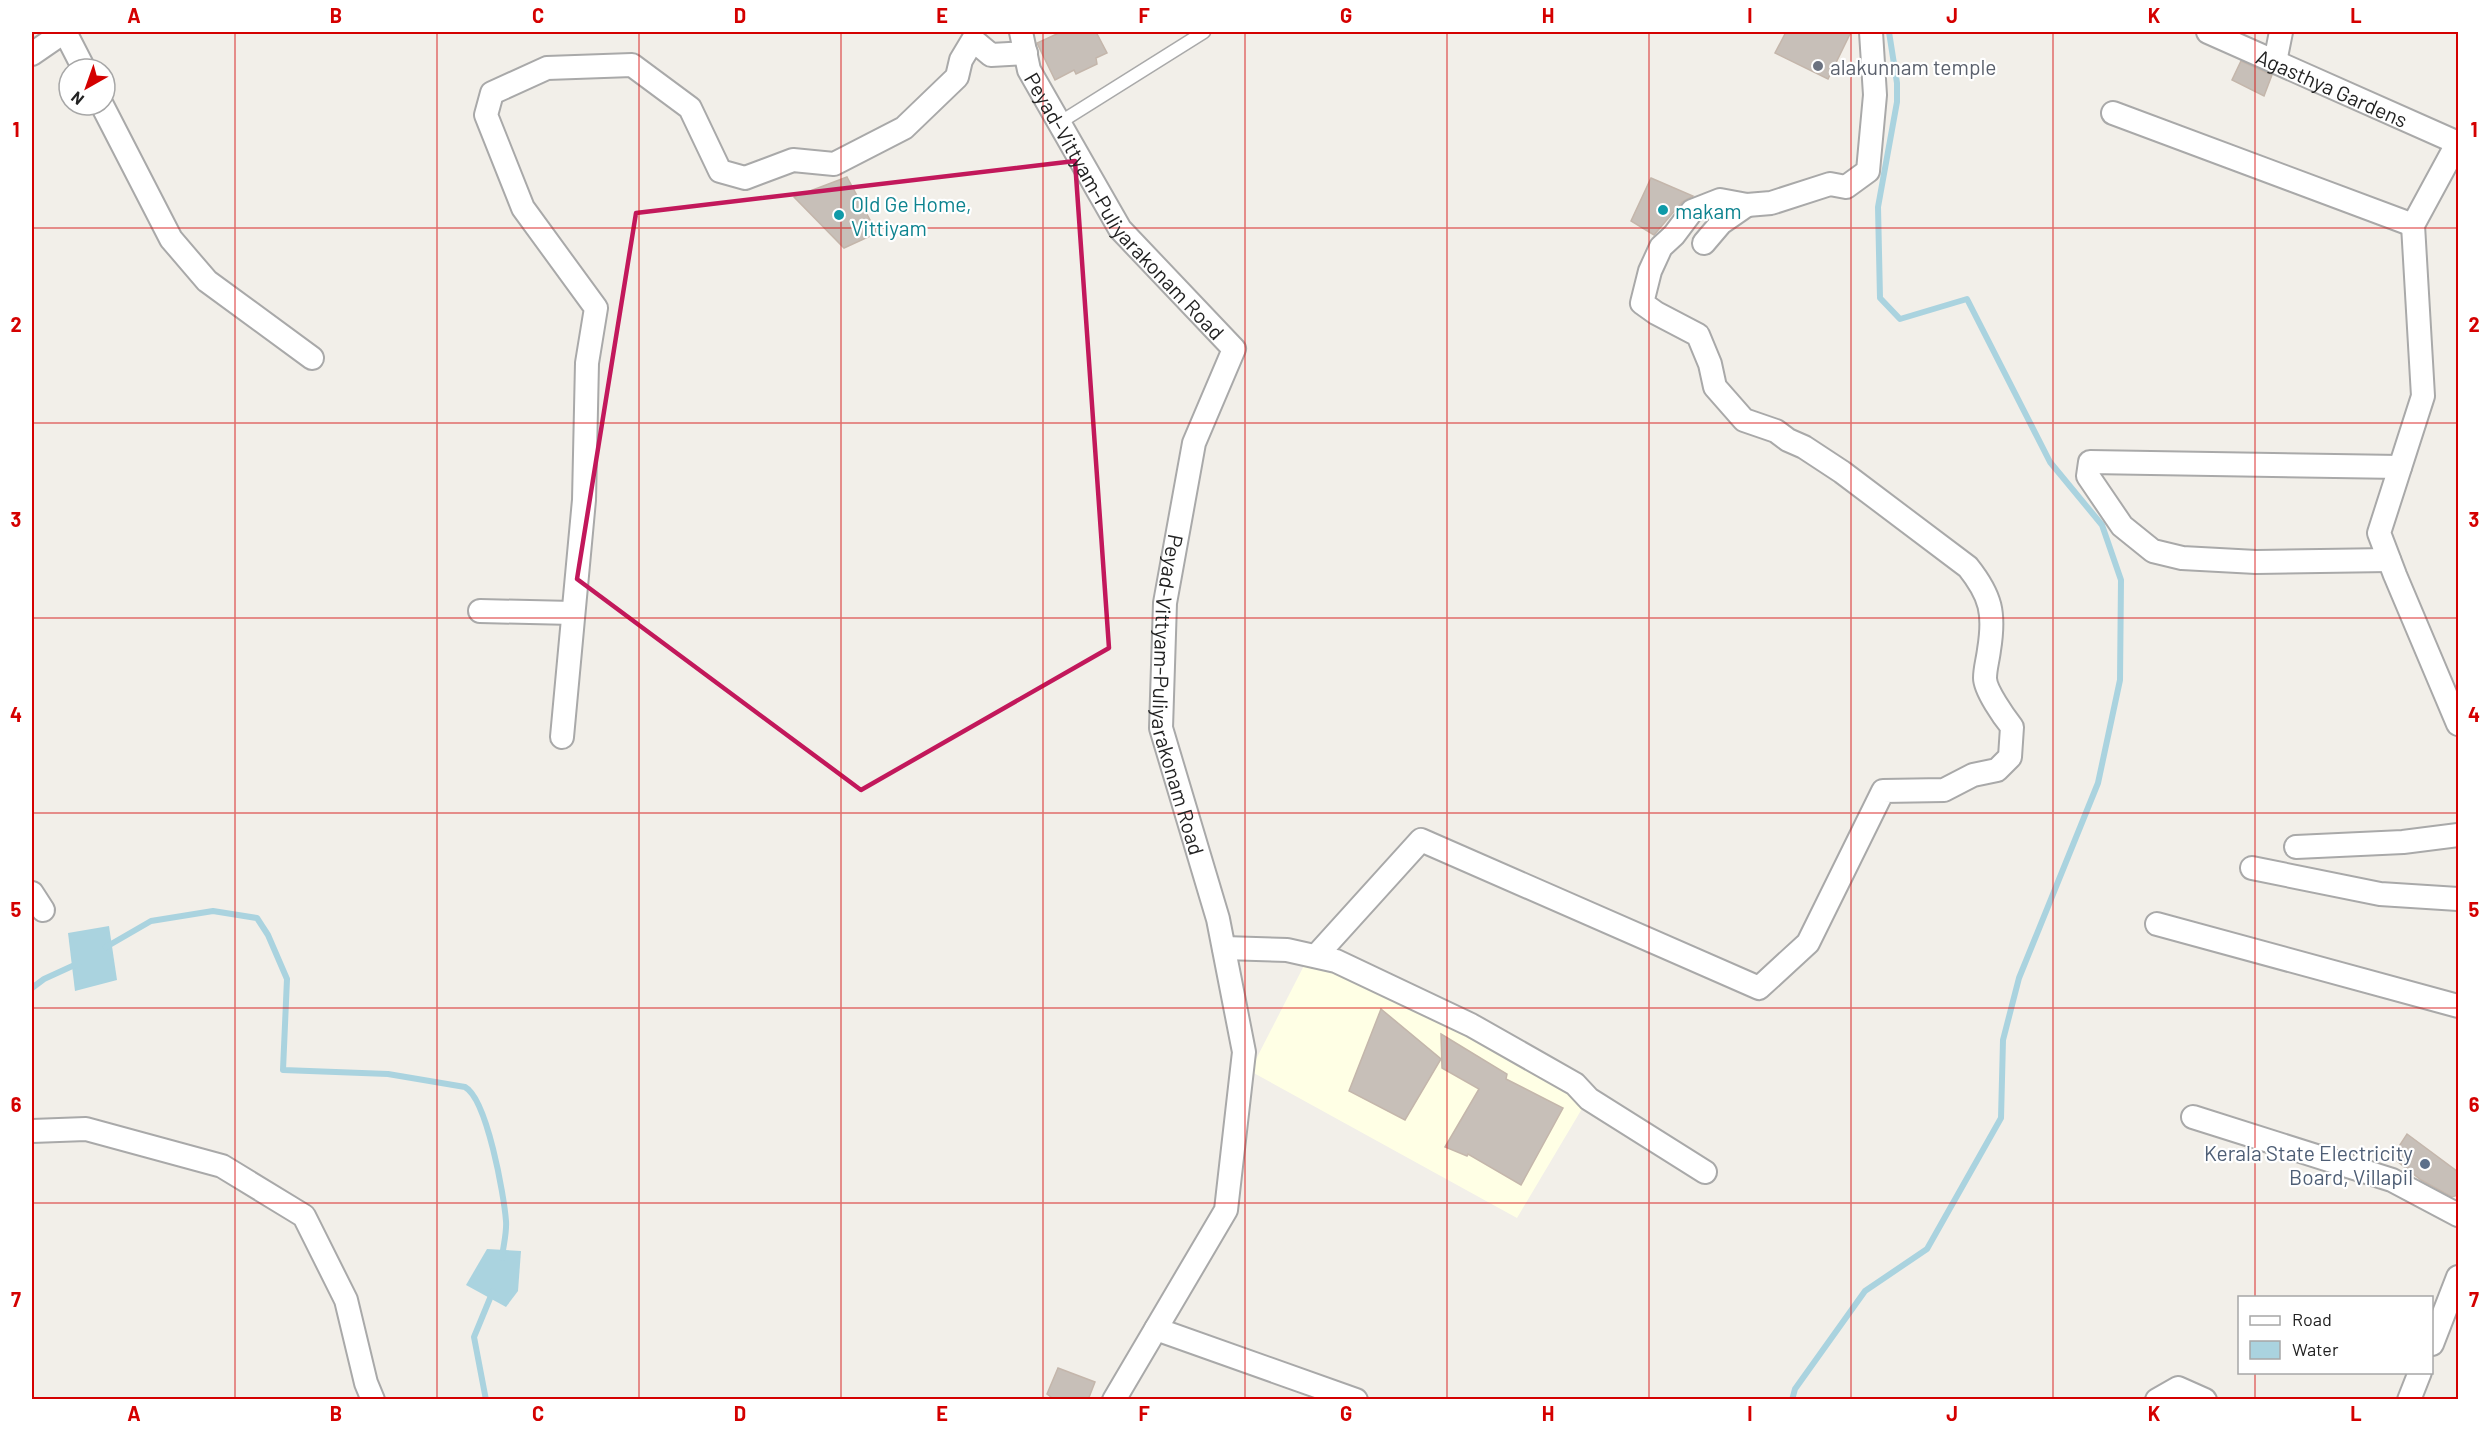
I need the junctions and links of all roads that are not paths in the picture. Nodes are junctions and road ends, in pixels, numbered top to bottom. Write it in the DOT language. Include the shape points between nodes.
graph roads {
  1 [pos="65,32"];
  2 [pos="1204,32"];
  3 [pos="1871,32"];
  4 [pos="2208,32"];
  5 [pos="2281,32"];
  6 [pos="1024,42"];
  7 [pos="32,54"];
  8 [pos="78,57"];
  9 [pos="2275,62"];
  10 [pos="2113,112"];
  11 [pos="108,117"];
  12 [pos="1059,123"];
  13 [pos="2458,142"];
  14 [pos="1747,205"];
  15 [pos="2413,225"];
  16 [pos="1704,243"];
  17 [pos="312,358"];
  18 [pos="2400,467"];
  19 [pos="2389,560"];
  20 [pos="480,611"];
  21 [pos="573,613"];
  22 [pos="2458,724"];
  23 [pos="562,737"];
  24 [pos="2458,835"];
  25 [pos="2296,847"];
  26 [pos="2252,868"];
  27 [pos="2458,899"];
  28 [pos="2157,924"];
  29 [pos="1224,948"];
  30 [pos="1326,959"];
  31 [pos="2458,1006"];
  32 [pos="2193,1117"];
  33 [pos="32,1131"];
  34 [pos="1705,1172"];
  35 [pos="2458,1215"];
  36 [pos="2458,1277"];
  37 [pos="1156,1329"];
  38 [pos="2433,1341"];
  39 [pos="2419,1374"];
  40 [pos="373,1400"];
  41 [pos="1114,1400"];
  42 [pos="1356,1400"];
  43 [pos="2157,1400"];
  44 [pos="2205,1400"];
  45 [pos="2409,1400"];
  1 -- 7 [label="street"];
  1 -- 8 [label="street"];
  2 -- 12 [label="lane"];
  3 -- 14 [label="street" via="1875,95 1868,171 1846,187 1830,184 1788,200"];
  4 -- 9 [label="street, Agasthya Gardens"];
  5 -- 9 [label="street"];
  6 -- 12 [label="street, Peyad-Vittyam-Puliyarakonam Road" via="1029,70"];
  6 -- 21 [label="street" via="991,55 973,40 961,60 957,77 904,128 834,164 793,160 745,178 720,171 690,108 632,65 547,68 492,93 486,115 524,208 596,308 587,363 584,500"];
  9 -- 13 [label="street, Agasthya Gardens"];
  10 -- 15 [label="street"];
  11 -- 17 [label="street" via="171,239 207,281"];
  12 -- 29 [label="street, Peyad-Vittyam-Puliyarakonam Road" via="1120,229 1234,348 1194,443 1165,603 1161,728"];
  13 -- 15 [label="street"];
  14 -- 16 [label="street" via="1721,223"];
  14 -- 30 [label="street" via="1720,200 1692,211 1658,252 1642,303 1698,335 1715,387 1744,420 1776,431 1804,447 1968,567 1984,587 1991,610 1985,680 2012,726 2010,757 1997,770 1972,775 1944,789 1883,791 1808,942 1760,988 1421,840"];
  15 -- 18 [label="street" via="2423,396"];
  18 -- 19 [label="street" via="2379,533"];
  18 -- 19 [label="street" via="2090,462 2088,476 2122,526 2153,551 2182,558 2256,562"];
  19 -- 22 [label="street"];
  20 -- 21 [label="street"];
  21 -- 23 [label="street"];
  24 -- 25 [label="street"];
  26 -- 27 [label="street" via="2380,894"];
  28 -- 31 [label="street"];
  29 -- 30 [label="street" via="1287,950"];
  29 -- 37 [label="street, Peyad-Vittyam-Puliyarakonam Road" via="1244,1052 1226,1210"];
  30 -- 34 [label="street" via="1471,1025 1575,1084 1589,1099"];
  32 -- 35 [label="street" via="2392,1180"];
  33 -- 40 [label="street" via="86,1129 222,1166 304,1216 346,1300"];
  36 -- 38 [label="street"];
  37 -- 41 [label="street, Peyad-Vittyam-Puliyarakonam Road"];
  37 -- 42 [label="street"];
  39 -- 45 [label="street"];
  43 -- 44 [label="street" via="2178,1388"];
}
